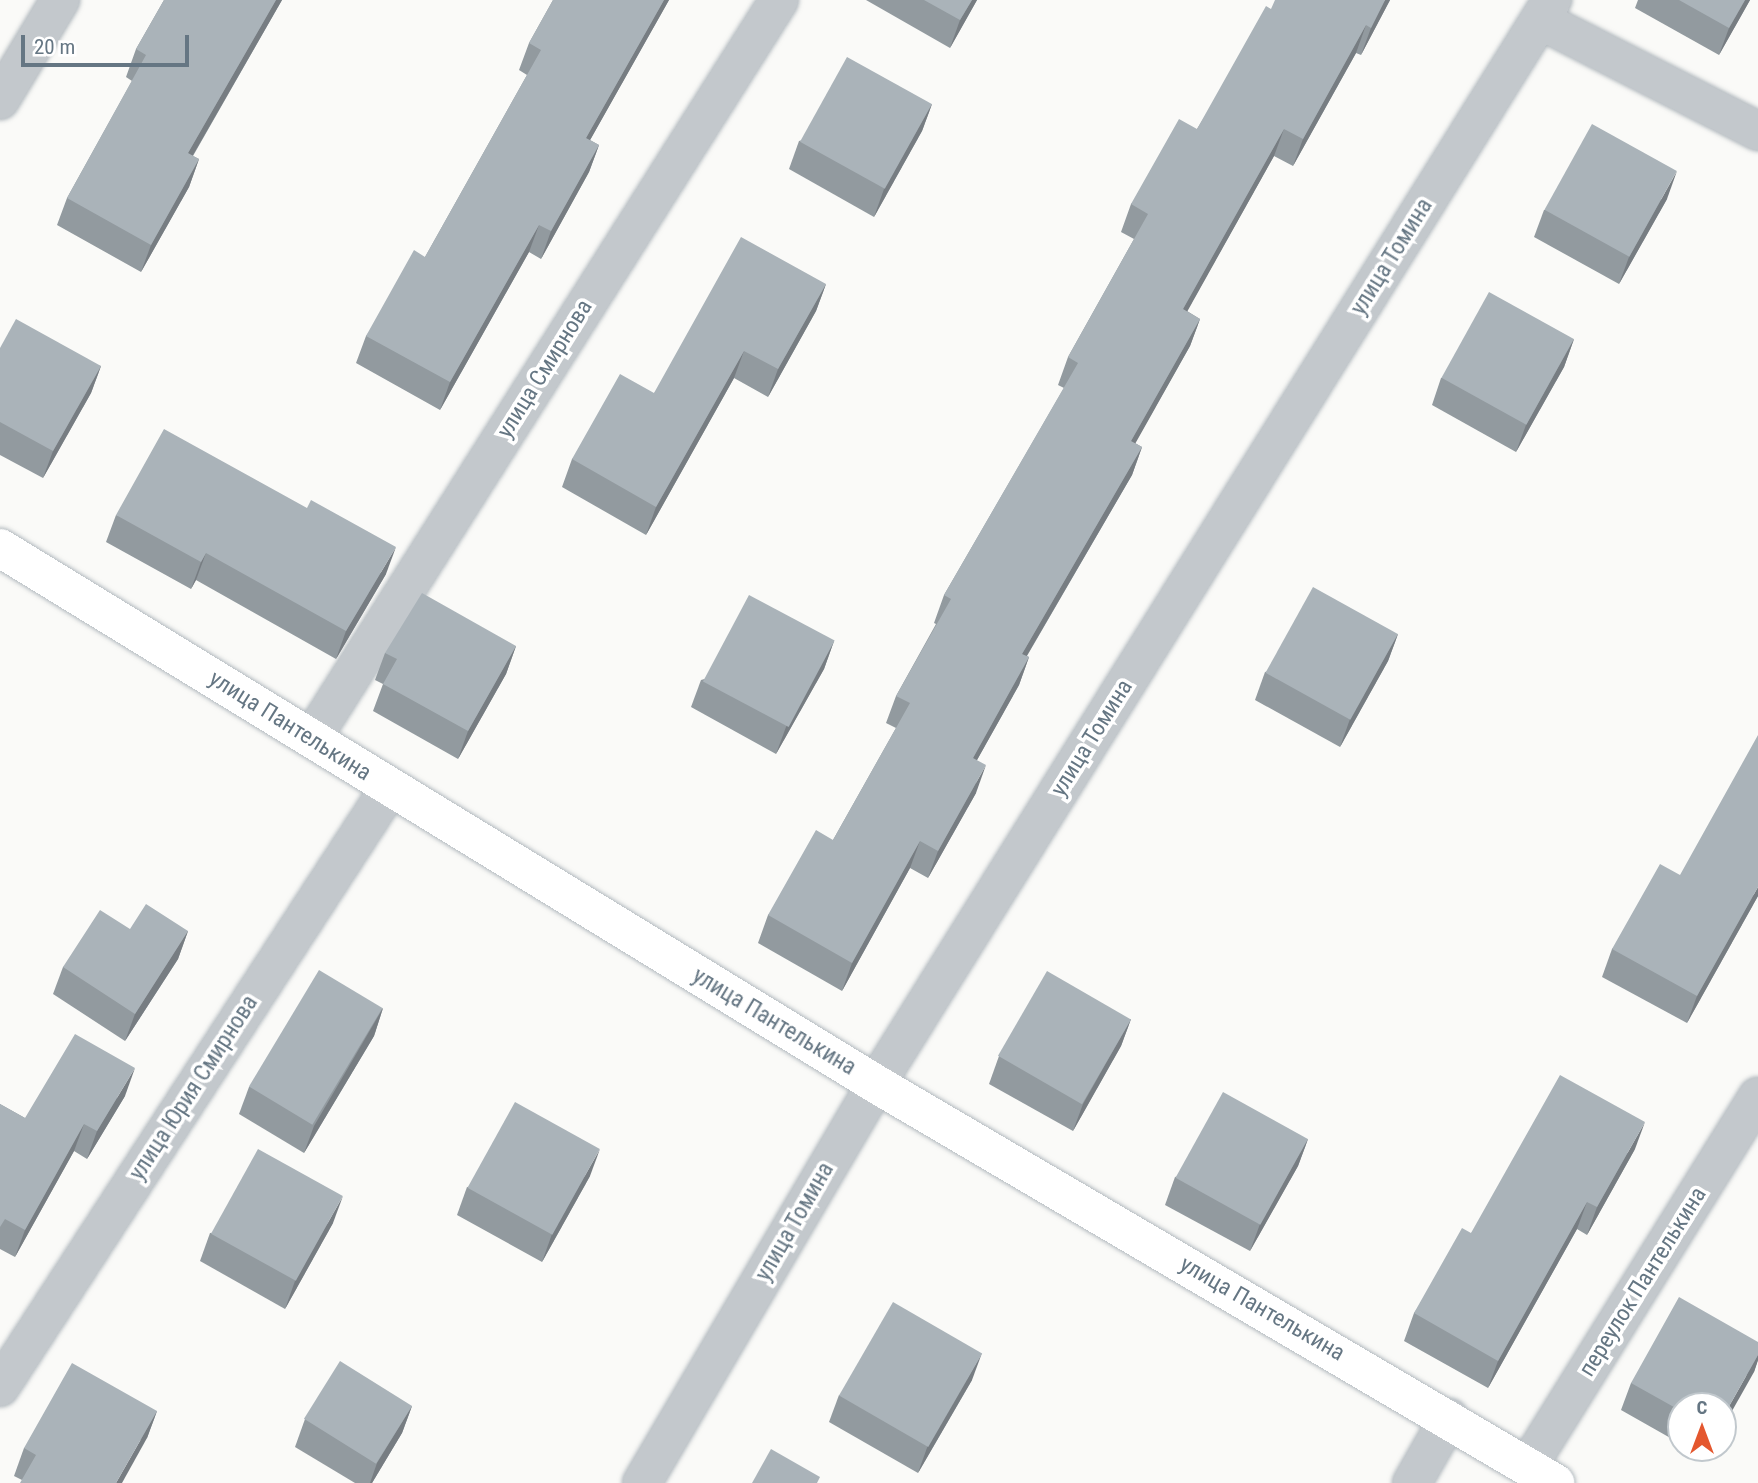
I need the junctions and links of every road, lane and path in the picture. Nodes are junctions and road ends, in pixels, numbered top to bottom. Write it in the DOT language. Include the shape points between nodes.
graph roads {
  1 [pos="60,0"];
  2 [pos="779,0"];
  3 [pos="1546,10"];
  4 [pos="0,100"];
  5 [pos="1758,131"];
  6 [pos="0,548"];
  7 [pos="312,738"];
  8 [pos="388,789"];
  9 [pos="876,1084"];
  10 [pos="1758,1097"];
  11 [pos="0,1387"];
  12 [pos="1449,1419"];
  13 [pos="1541,1475"];
  14 [pos="642,1483"];
  15 [pos="1412,1483"];
  1 -- 4 [label="street"];
  2 -- 7 [label="street, улица Смирнова"];
  3 -- 5 [label="street"];
  3 -- 9 [label="street, улица Томина"];
  6 -- 7 [label="main road, улица Пантелькина"];
  7 -- 8 [label="main road, улица Пантелькина"];
  8 -- 9 [label="main road, улица Пантелькина"];
  8 -- 11 [label="street, улица Юрия Смирнова"];
  9 -- 12 [label="main road, улица Пантелькина"];
  9 -- 14 [label="street, улица Томина"];
  10 -- 13 [label="street, переулок Пантелькина"];
  12 -- 13 [label="main road, улица Пантелькина"];
  12 -- 15 [label="street"];
}
